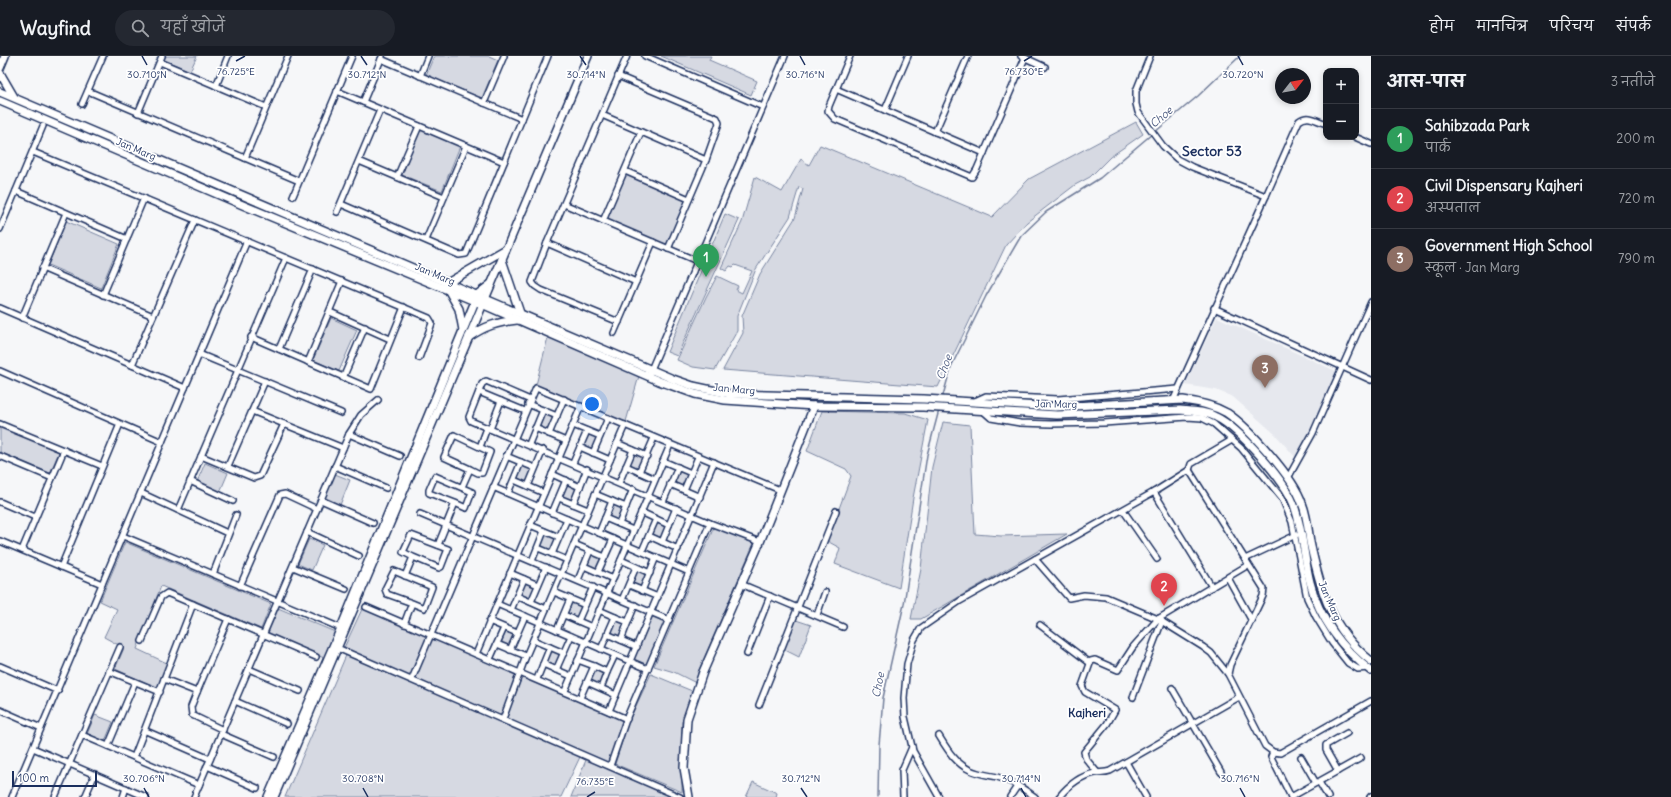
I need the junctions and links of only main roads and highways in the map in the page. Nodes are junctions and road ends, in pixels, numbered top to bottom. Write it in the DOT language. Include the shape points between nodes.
graph roads {
  1 [pos="5,56"];
  2 [pos="588,56"];
  3 [pos="0,68"];
  4 [pos="0,73"];
  5 [pos="0,92"];
  6 [pos="14,98"];
  7 [pos="0,101"];
  8 [pos="506,249"];
  9 [pos="502,260"];
  10 [pos="449,282"];
  11 [pos="490,284"];
  12 [pos="449,291"];
  13 [pos="478,294"];
  14 [pos="475,302"];
  15 [pos="485,302"];
  16 [pos="519,316"];
  17 [pos="464,330"];
  18 [pos="469,337"];
  19 [pos="675,383"];
  20 [pos="923,403"];
  21 [pos="959,405"];
  22 [pos="814,406"];
  23 [pos="343,629"];
  24 [pos="335,647"];
  25 [pos="1370,667"];
  26 [pos="268,797"];
  27 [pos="274,797"];
  28 [pos="690,797"];
  1 -- 3 [label="main road"];
  2 -- 8 [label="main road"];
  4 -- 6 [label="main road"];
  5 -- 6 [label="main road"];
  6 -- 10 [label="main road"];
  7 -- 12 [label="main road, Jan Marg"];
  8 -- 9 [label="main road"];
  8 -- 10 [label="main road"];
  9 -- 11 [label="main road"];
  9 -- 16 [label="main road"];
  10 -- 13 [label="main road"];
  11 -- 13 [label="main road"];
  11 -- 15 [label="main road"];
  12 -- 14 [label="main road, Jan Marg"];
  12 -- 17 [label="main road" via="459,309"];
  13 -- 14 [label="main road"];
  13 -- 15 [label="main road"];
  14 -- 15 [label="main road, Jan Marg"];
  14 -- 17 [label="main road"];
  15 -- 16 [label="main road, Jan Marg"];
  15 -- 18 [label="main road"];
  16 -- 18 [label="main road" via="484,327"];
  16 -- 19 [label="main road, Jan Marg" via="648,376"];
  16 -- 19 [label="main road, Jan Marg" via="662,373"];
  17 -- 23 [label="main road"];
  18 -- 23 [label="main road"];
  19 -- 20 [label="main road, Jan Marg" via="730,394"];
  19 -- 22 [label="main road, Jan Marg" via="701,395 725,400"];
  20 -- 21 [label="main road, Jan Marg"];
  20 -- 22 [label="main road, Jan Marg"];
  21 -- 25 [label="main road, Jan Marg" via="982,410 1057,415 1180,410 1216,416 1247,442 1284,487 1295,506 1298,534 1310,583 1320,608 1330,628 1345,647"];
  21 -- 25 [label="main road, Jan Marg" via="974,402 1055,407 1173,401 1201,402 1226,413 1274,458 1303,503 1318,581 1324,598 1334,618"];
  22 -- 28 [label="main road" via="760,542 703,672 687,718 684,768"];
  23 -- 24 [label="main road"];
  24 -- 26 [label="main road"];
  24 -- 27 [label="main road"];
}
